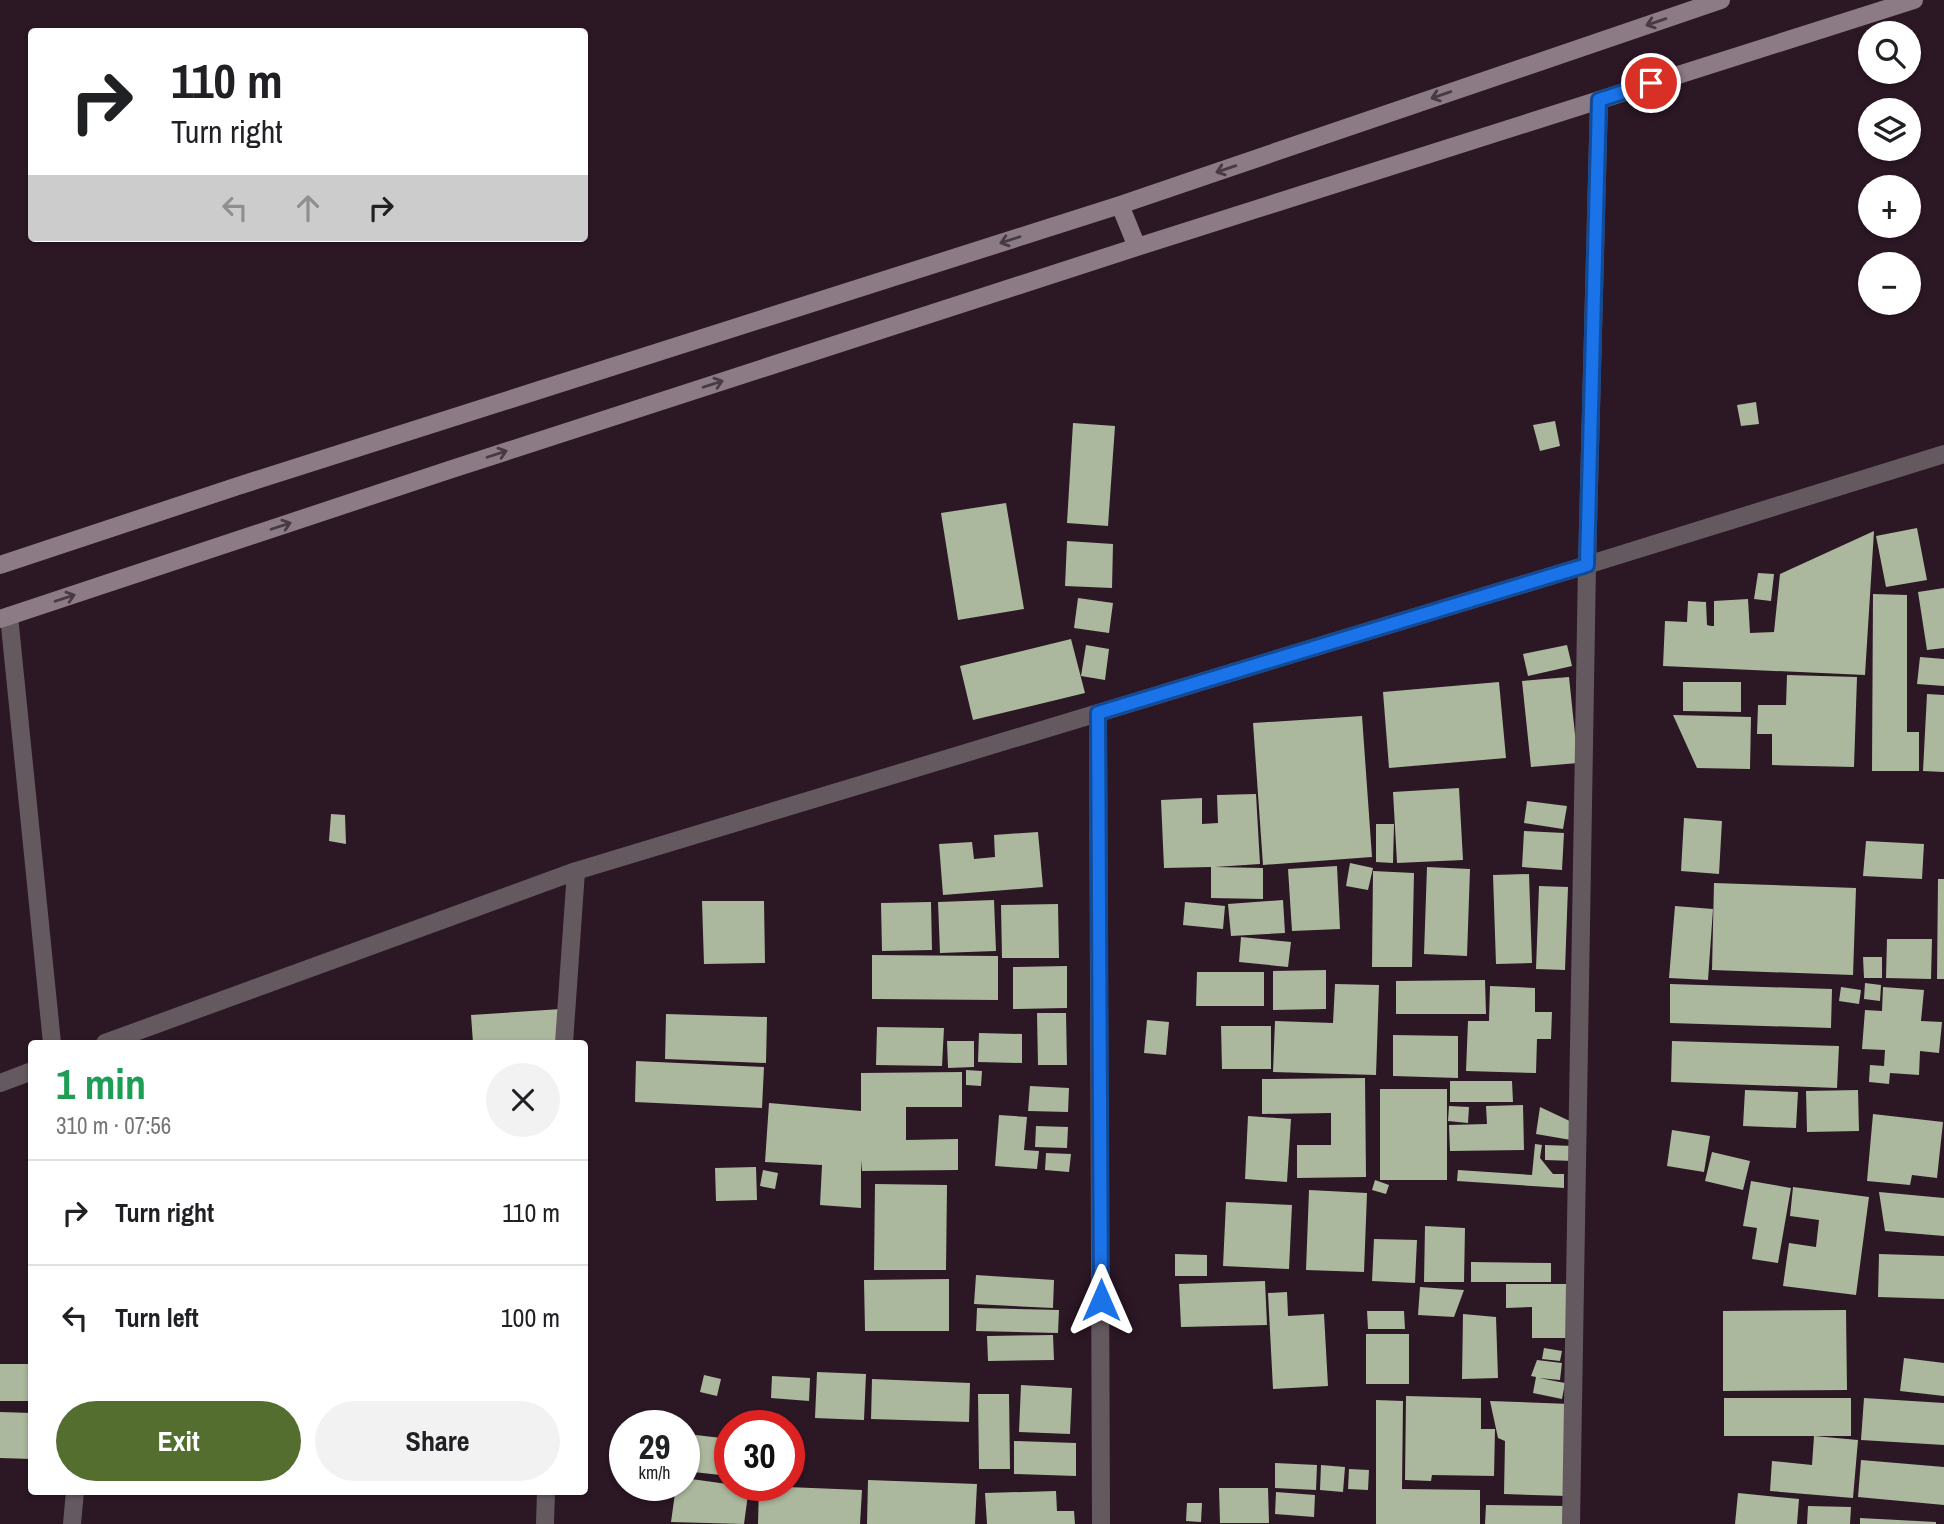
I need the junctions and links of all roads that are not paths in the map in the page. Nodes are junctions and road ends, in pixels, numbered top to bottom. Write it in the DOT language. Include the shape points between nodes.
graph roads {
  1 [pos="1721,0"];
  2 [pos="1914,0"];
  3 [pos="1599,100"];
  4 [pos="1120,205"];
  5 [pos="1137,247"];
  6 [pos="1944,454"];
  7 [pos="0,565"];
  8 [pos="1587,565"];
  9 [pos="5,618"];
  10 [pos="1098,713"];
  11 [pos="576,871"];
  12 [pos="52,1040"];
  13 [pos="115,1040"];
  14 [pos="564,1040"];
  15 [pos="28,1072"];
  16 [pos="0,1083"];
  17 [pos="75,1495"];
  18 [pos="546,1495"];
  19 [pos="72,1524"];
  20 [pos="545,1524"];
  21 [pos="1101,1524"];
  22 [pos="1571,1524"];
  1 -- 4 [label="main road, one-way"];
  2 -- 3 [label="main road"];
  3 -- 5 [label="main road"];
  3 -- 8 [label="street"];
  4 -- 5 [label="main road"];
  4 -- 7 [label="main road, one-way"];
  9 -- 5 [label="main road, one-way"];
  6 -- 8 [label="street"];
  8 -- 10 [label="street"];
  8 -- 22 [label="street"];
  9 -- 12 [label="street"];
  10 -- 11 [label="street"];
  10 -- 21 [label="street"];
  11 -- 13 [label="street"];
  11 -- 14 [label="street"];
  15 -- 16 [label="street"];
  17 -- 19 [label="street"];
  18 -- 20 [label="street"];
}
